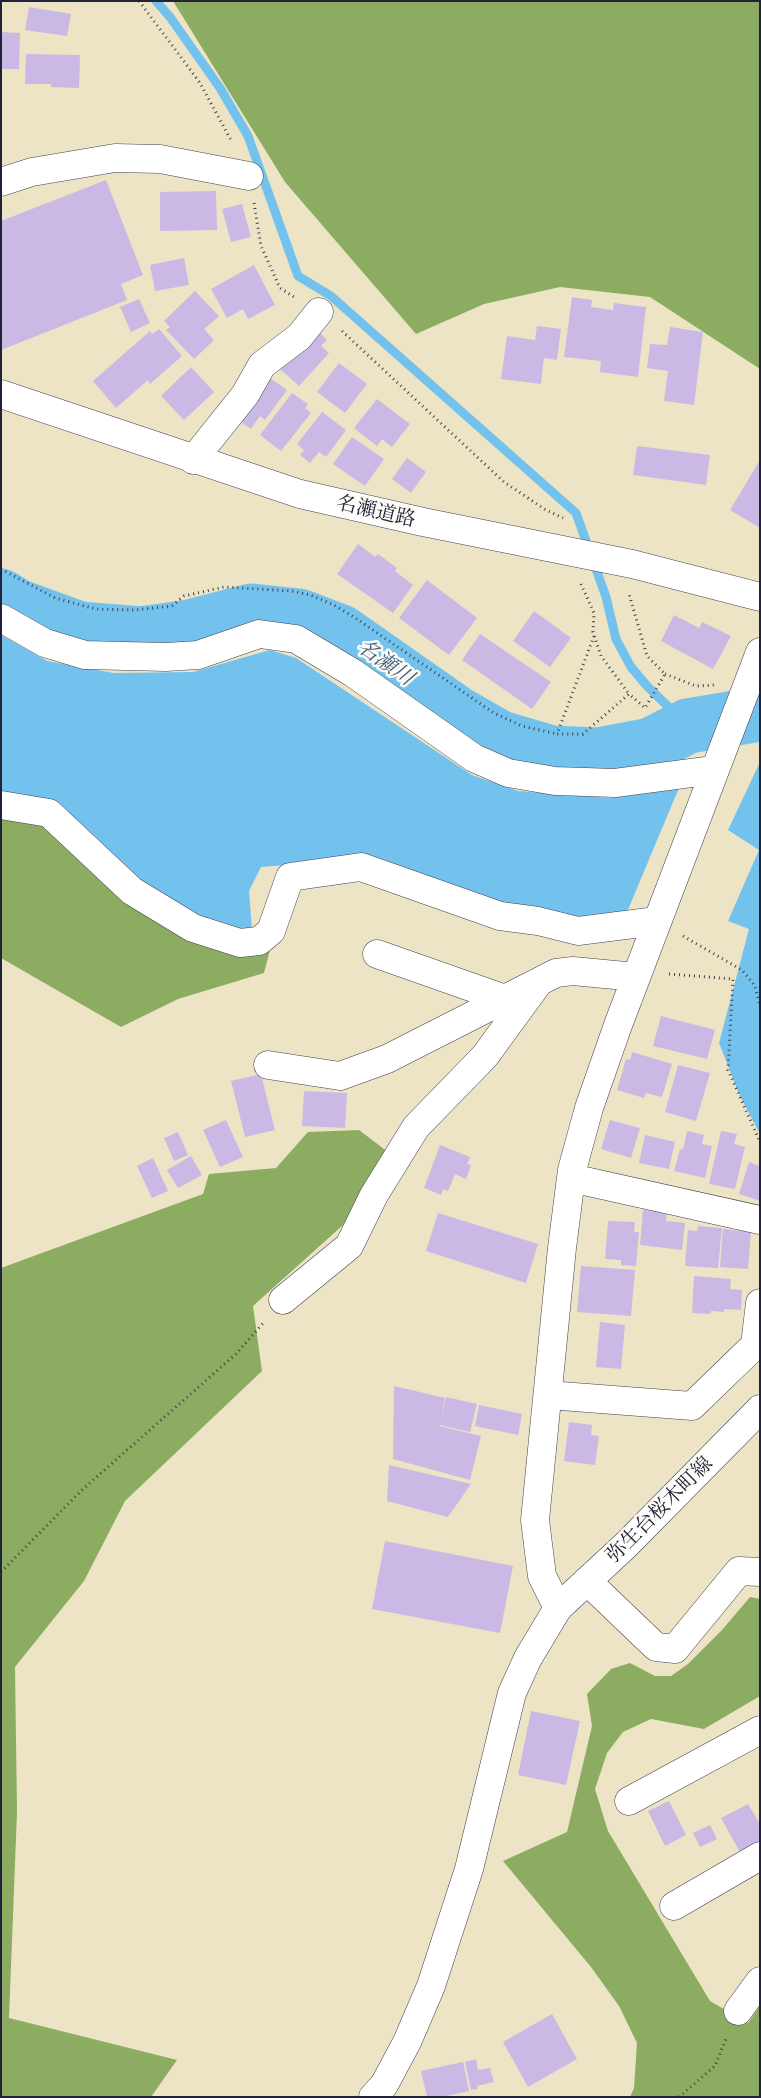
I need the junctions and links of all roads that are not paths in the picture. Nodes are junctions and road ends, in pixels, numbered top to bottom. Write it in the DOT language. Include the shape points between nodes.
graph roads {
  1 [pos="249,176"];
  2 [pos="1,182"];
  3 [pos="319,312"];
  4 [pos="1,394"];
  5 [pos="193,460"];
  6 [pos="760,597"];
  7 [pos="1,618"];
  8 [pos="753,668"];
  9 [pos="717,762"];
  10 [pos="1,805"];
  11 [pos="658,920"];
  12 [pos="377,954"];
  13 [pos="637,974"];
  14 [pos="539,982"];
  15 [pos="505,999"];
  16 [pos="268,1065"];
  17 [pos="571,1178"];
  18 [pos="760,1220"];
  19 [pos="283,1300"];
  20 [pos="760,1303"];
  21 [pos="548,1395"];
  22 [pos="760,1409"];
  23 [pos="760,1572"];
  24 [pos="587,1581"];
  25 [pos="558,1608"];
  26 [pos="760,1730"];
  27 [pos="629,1801"];
  28 [pos="760,1856"];
  29 [pos="674,1906"];
  30 [pos="760,1981"];
  31 [pos="738,2010"];
  32 [pos="373,2097"];
  1 -- 2 [label="street" via="160,159 115,158 32,172"];
  3 -- 5 [label="street" via="299,337 262,365 245,396"];
  4 -- 5 [label="street, 名瀬道路"];
  5 -- 6 [label="street, 名瀬道路" via="300,494 627,563"];
  7 -- 9 [label="street" via="45,643 85,655 198,655 258,634 296,639 353,673 474,758 508,772 555,782 615,783"];
  8 -- 9 [label="street"];
  9 -- 11 [label="street"];
  10 -- 11 [label="street" via="49,813 132,891 193,928 240,943 259,941 270,931 290,877 361,867 500,916 578,931"];
  11 -- 13 [label="street"];
  12 -- 15 [label="street"];
  13 -- 14 [label="street" via="573,971 556,973"];
  13 -- 17 [label="street" via="589,1108"];
  14 -- 15 [label="street"];
  14 -- 19 [label="street" via="485,1056 416,1127 374,1196 349,1246"];
  15 -- 16 [label="street" via="388,1059 340,1076"];
  17 -- 18 [label="street"];
  17 -- 21 [label="street"];
  20 -- 21 [label="street" via="755,1345 692,1406"];
  21 -- 25 [label="street" via="535,1520 542,1576"];
  22 -- 24 [label="street, 弥生台桜木町線"];
  23 -- 24 [label="street" via="739,1571 675,1649 656,1647"];
  24 -- 25 [label="street, 弥生台桜木町線"];
  25 -- 32 [label="street, 弥生台桜木町線" via="528,1658 512,1693 468,1869 431,1986 407,2042 384,2085"];
  26 -- 27 [label="street"];
  28 -- 29 [label="street"];
  30 -- 31 [label="street"];
}
